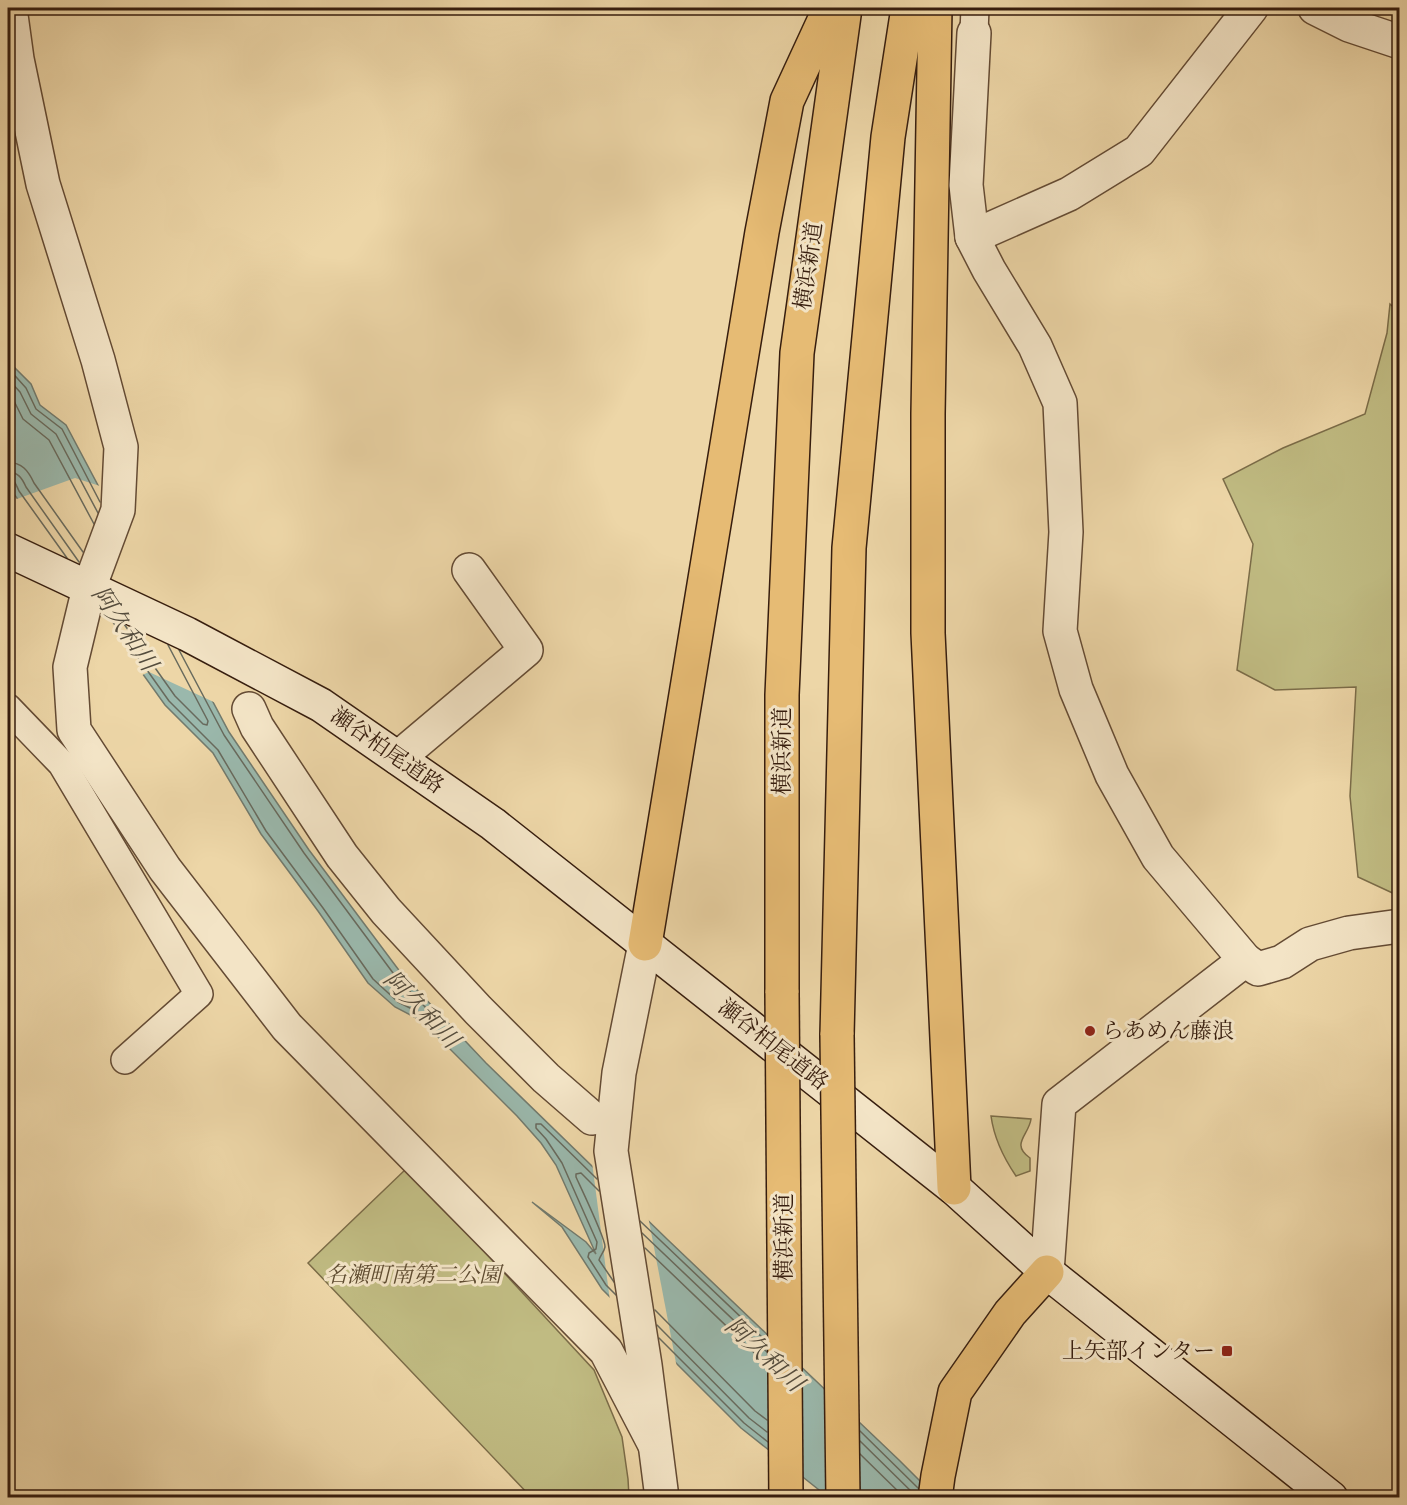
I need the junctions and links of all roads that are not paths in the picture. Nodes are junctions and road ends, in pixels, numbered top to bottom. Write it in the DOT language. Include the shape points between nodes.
graph roads {
  1 [pos="10,8"];
  2 [pos="830,8"];
  3 [pos="845,8"];
  4 [pos="908,8"];
  5 [pos="935,8"];
  6 [pos="1251,8"];
  7 [pos="1314,8"];
  8 [pos="974,20"];
  9 [pos="1400,42"];
  10 [pos="972,237"];
  11 [pos="8,550"];
  12 [pos="469,570"];
  13 [pos="89,588"];
  14 [pos="8,708"];
  15 [pos="249,709"];
  16 [pos="398,759"];
  17 [pos="1400,926"];
  18 [pos="645,944"];
  19 [pos="1245,960"];
  20 [pos="125,1060"];
  21 [pos="592,1118"];
  22 [pos="954,1188"];
  23 [pos="1047,1272"];
  24 [pos="654,1443"];
  25 [pos="936,1486"];
  26 [pos="662,1497"];
  27 [pos="786,1497"];
  28 [pos="843,1497"];
  29 [pos="1330,1497"];
  1 -- 13 [label="street" via="43,184 121,447 118,510"];
  2 -- 18 [label="highway" via="787,101"];
  3 -- 27 [label="highway, 横浜新道, bridge" via="797,353 782,695"];
  4 -- 28 [label="highway, bridge" via="888,137 849,548 837,1035"];
  5 -- 22 [label="highway" via="928,633"];
  6 -- 10 [label="street" via="1139,151 1069,194"];
  7 -- 9 [label="street"];
  8 -- 10 [label="street" via="966,185"];
  10 -- 19 [label="street" via="1035,346 1060,403 1066,532 1060,631 1076,689 1112,774 1158,856"];
  11 -- 13 [label="street, 瀬谷柏尾道路"];
  12 -- 16 [label="street" via="526,650"];
  13 -- 16 [label="street, 瀬谷柏尾道路" via="187,634 321,705"];
  13 -- 24 [label="street" via="70,668 74,730 165,869 287,1027 606,1351"];
  14 -- 20 [label="lane" via="62,764 199,994"];
  15 -- 21 [label="street" via="342,856 386,911 478,1010"];
  16 -- 18 [label="street, 瀬谷柏尾道路" via="493,824"];
  17 -- 19 [label="street" via="1349,933 1310,944 1282,963 1258,969"];
  18 -- 22 [label="street, 瀬谷柏尾道路"];
  18 -- 24 [label="street" via="619,1073 611,1151"];
  19 -- 23 [label="street" via="1059,1104"];
  22 -- 23 [label="street, 瀬谷柏尾道路"];
  23 -- 25 [label="highway" via="1010,1313 955,1392"];
  23 -- 29 [label="street, 瀬谷柏尾道路"];
  24 -- 26 [label="street"];
}
